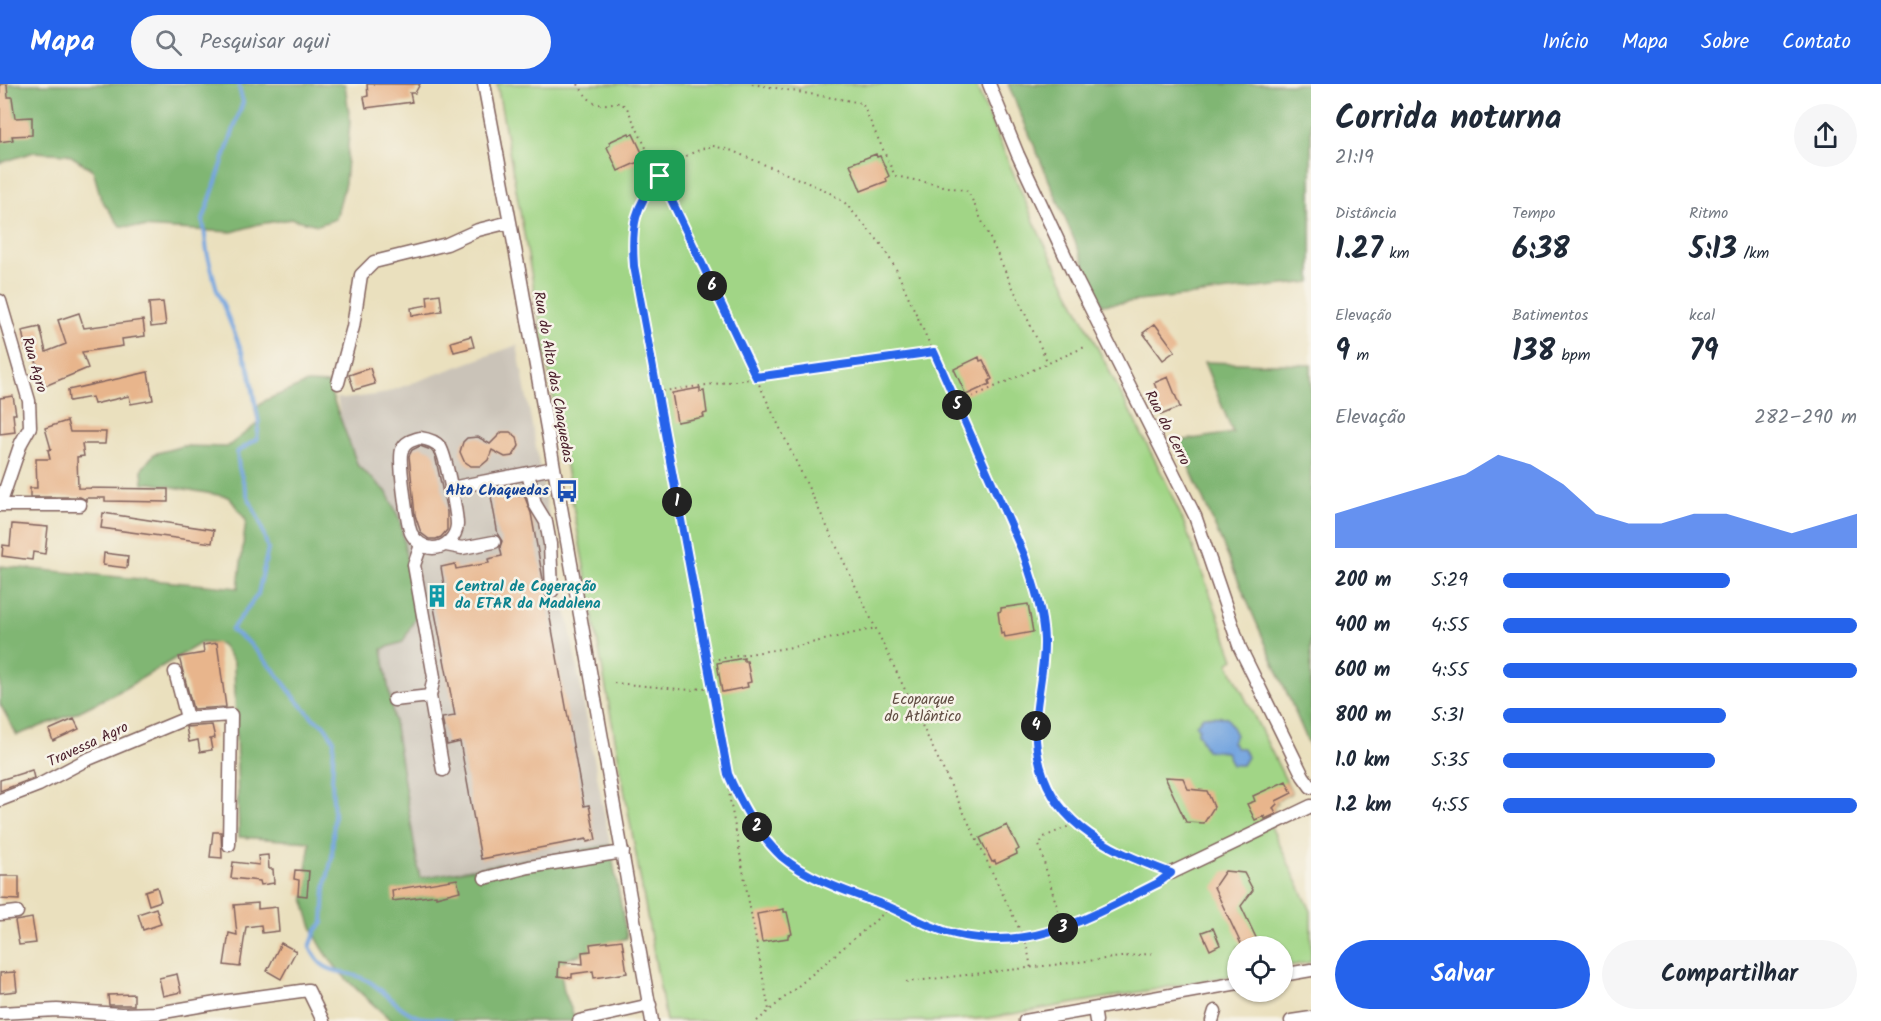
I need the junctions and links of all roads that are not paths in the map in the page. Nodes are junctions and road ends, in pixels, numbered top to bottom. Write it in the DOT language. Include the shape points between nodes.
graph roads {
  1 [pos="483,84"];
  2 [pos="990,84"];
  3 [pos="510,222"];
  4 [pos="0,301"];
  5 [pos="338,384"];
  6 [pos="554,468"];
  7 [pos="528,473"];
  8 [pos="451,488"];
  9 [pos="0,505"];
  10 [pos="80,505"];
  11 [pos="494,542"];
  12 [pos="421,545"];
  13 [pos="446,545"];
  14 [pos="552,591"];
  15 [pos="175,672"];
  16 [pos="430,696"];
  17 [pos="394,700"];
  18 [pos="188,718"];
  19 [pos="443,770"];
  20 [pos="1311,787"];
  21 [pos="0,800"];
  22 [pos="1311,806"];
  23 [pos="229,845"];
  24 [pos="623,852"];
  25 [pos="1171,873"];
  26 [pos="485,878"];
  27 [pos="16,912"];
  28 [pos="0,914"];
  29 [pos="1311,970"];
  30 [pos="1293,973"];
  31 [pos="1227,985"];
  32 [pos="650,1005"];
  33 [pos="0,1013"];
  34 [pos="1095,1015"];
  35 [pos="1311,1017"];
  36 [pos="323,1021"];
  37 [pos="579,1021"];
  38 [pos="652,1021"];
  39 [pos="1025,1021"];
  40 [pos="1291,1021"];
  1 -- 3 [label="street, Rua do Alto das Chaquedas"];
  2 -- 20 [label="street, Rua do Cerro" via="1018,155 1076,279 1195,516 1240,648"];
  3 -- 5 [label="street" via="447,244 374,262 361,275"];
  3 -- 6 [label="street, Rua do Alto das Chaquedas"];
  4 -- 9 [label="street, Rua Agro" via="29,401 30,427"];
  6 -- 7 [label="street"];
  6 -- 24 [label="street, Rua do Alto das Chaquedas"];
  7 -- 8 [label="street"];
  7 -- 14 [label="street" via="535,504 546,522"];
  8 -- 12 [label="street" via="440,447 420,438 408,442 401,451 400,464 411,533"];
  8 -- 13 [label="street" via="457,524"];
  9 -- 10 [label="street"];
  11 -- 13 [label="street" via="462,548"];
  12 -- 13 [label="street"];
  12 -- 16 [label="street" via="414,565 434,676"];
  15 -- 18 [label="street"];
  16 -- 17 [label="street"];
  16 -- 19 [label="street"];
  18 -- 21 [label="street, Travessa Agro"];
  18 -- 23 [label="street, Travessa Agro" via="231,715"];
  22 -- 25 [label="street"];
  24 -- 26 [label="street"];
  24 -- 32 [label="street, Rua do Alto das Chaquedas"];
  27 -- 28 [label="street"];
  29 -- 30 [label="street"];
  31 -- 34 [label="street"];
  32 -- 37 [label="street"];
  32 -- 38 [label="street, Rua do Alto das Chaquedas"];
  33 -- 36 [label="street" via="158,1013 308,990"];
  34 -- 39 [label="street"];
  35 -- 40 [label="street"];
}
